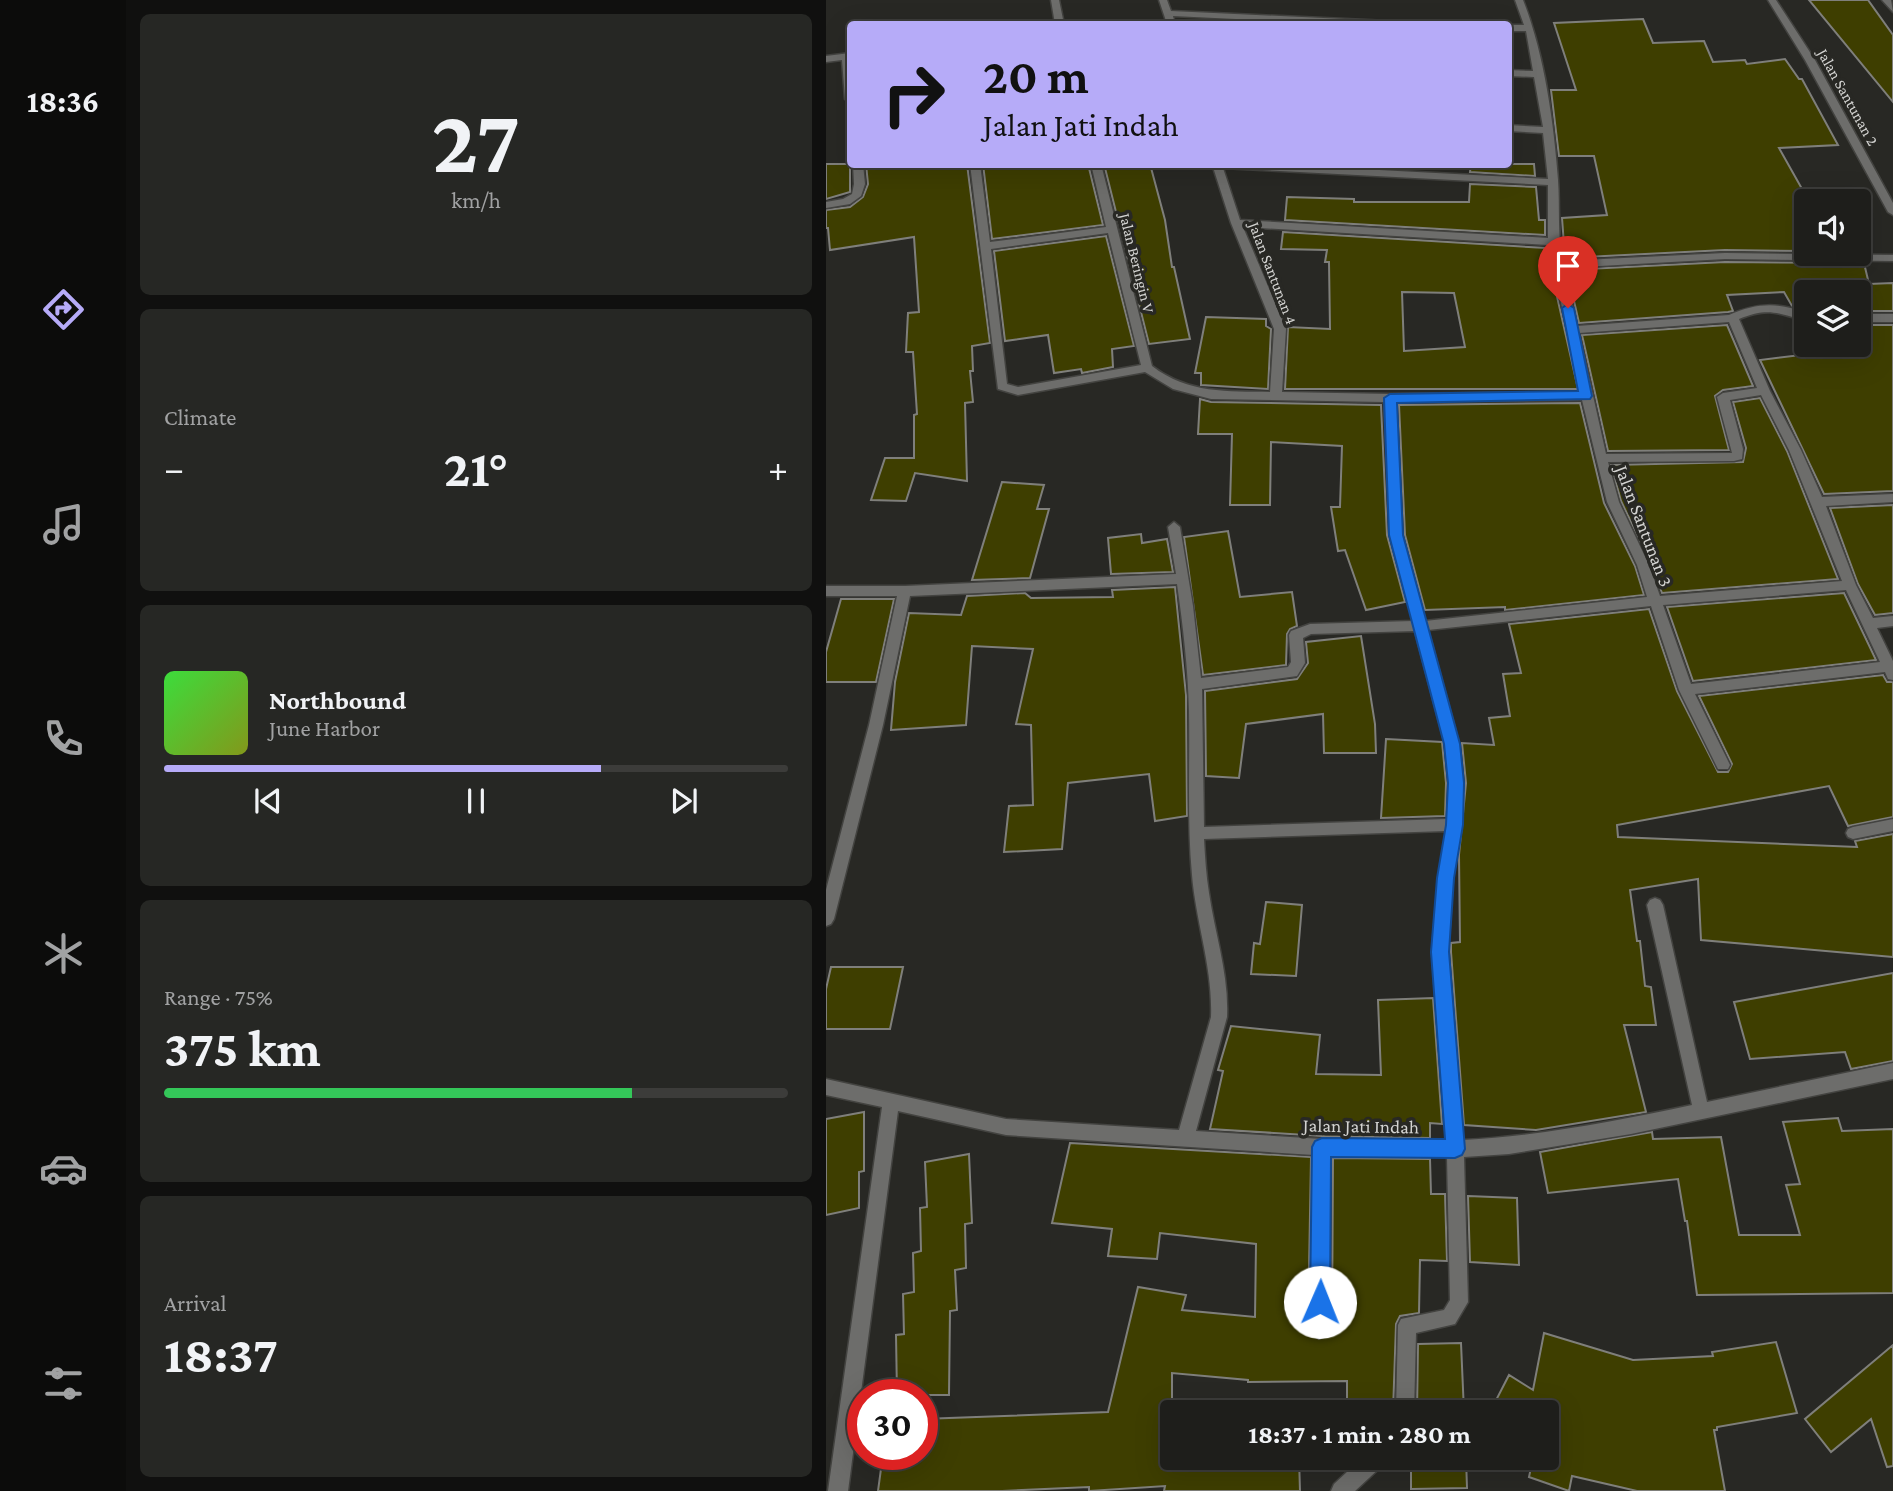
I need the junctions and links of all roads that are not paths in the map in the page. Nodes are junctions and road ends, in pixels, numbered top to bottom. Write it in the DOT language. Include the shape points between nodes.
graph roads {
  1 [pos="1055,0"];
  2 [pos="1163,0"];
  3 [pos="1519,0"];
  4 [pos="1772,0"];
  5 [pos="1886,0"];
  6 [pos="1893,9"];
  7 [pos="1167,13"];
  8 [pos="1059,21"];
  9 [pos="1170,21"];
  10 [pos="1328,21"];
  11 [pos="1512,28"];
  12 [pos="1530,28"];
  13 [pos="847,57"];
  14 [pos="826,59"];
  15 [pos="1512,73"];
  16 [pos="1539,74"];
  17 [pos="1512,128"];
  18 [pos="1548,130"];
  19 [pos="858,168"];
  20 [pos="976,168"];
  21 [pos="1097,168"];
  22 [pos="1218,168"];
  23 [pos="1276,168"];
  24 [pos="1553,182"];
  25 [pos="826,205"];
  26 [pos="1893,212"];
  27 [pos="1236,222"];
  28 [pos="1112,229"];
  29 [pos="1553,242"];
  30 [pos="987,246"];
  31 [pos="1893,258"];
  32 [pos="1559,265"];
  33 [pos="1794,312"];
  34 [pos="1733,317"];
  35 [pos="1871,318"];
  36 [pos="1893,318"];
  37 [pos="1572,330"];
  38 [pos="1147,368"];
  39 [pos="1764,391"];
  40 [pos="1276,396"];
  41 [pos="1585,396"];
  42 [pos="1390,398"];
  43 [pos="1601,458"];
  44 [pos="1893,498"];
  45 [pos="1818,502"];
  46 [pos="1174,527"];
  47 [pos="1183,579"];
  48 [pos="1850,585"];
  49 [pos="826,591"];
  50 [pos="905,591"];
  51 [pos="1654,601"];
  52 [pos="1893,621"];
  53 [pos="1869,624"];
  54 [pos="1422,626"];
  55 [pos="1891,671"];
  56 [pos="1195,684"];
  57 [pos="1686,690"];
  58 [pos="1723,765"];
  59 [pos="1454,825"];
  60 [pos="1893,825"];
  61 [pos="1196,833"];
  62 [pos="1853,833"];
  63 [pos="1656,905"];
  64 [pos="826,919"];
  65 [pos="1893,1071"];
  66 [pos="826,1087"];
  67 [pos="891,1100"];
  68 [pos="1701,1111"];
  69 [pos="1185,1139"];
  70 [pos="1322,1147"];
  71 [pos="1455,1149"];
  72 [pos="1320,1328"];
  73 [pos="1405,1400"];
  74 [pos="1363,1470"];
  75 [pos="838,1491"];
  76 [pos="1341,1491"];
  1 -- 8 [label="street"];
  2 -- 7 [label="street"];
  3 -- 12 [label="street, Jalan Santunan 3"];
  4 -- 26 [label="street, Jalan Santunan 2"];
  5 -- 6 [label="street"];
  7 -- 9 [label="street"];
  7 -- 10 [label="street"];
  11 -- 12 [label="street"];
  12 -- 16 [label="street, Jalan Santunan 3"];
  13 -- 14 [label="street"];
  15 -- 16 [label="street"];
  16 -- 18 [label="street, Jalan Santunan 3"];
  17 -- 18 [label="street"];
  18 -- 24 [label="street, Jalan Santunan 3"];
  19 -- 25 [label="street" via="857,197"];
  20 -- 30 [label="street"];
  21 -- 28 [label="street, Jalan Beringin V"];
  22 -- 27 [label="street, Jalan Santunan 4"];
  23 -- 24 [label="street"];
  24 -- 29 [label="street, Jalan Santunan 3"];
  27 -- 29 [label="street"];
  27 -- 40 [label="street, Jalan Santunan 4" via="1280,329"];
  28 -- 30 [label="street"];
  28 -- 38 [label="street, Jalan Beringin V"];
  29 -- 32 [label="street, Jalan Santunan 3"];
  30 -- 38 [label="street" via="1002,386 1018,391"];
  31 -- 32 [label="street" via="1725,256"];
  32 -- 37 [label="street, Jalan Santunan 3"];
  33 -- 34 [label="street" via="1768,308"];
  34 -- 37 [label="street"];
  34 -- 39 [label="street"];
  35 -- 36 [label="street"];
  37 -- 41 [label="street, Jalan Santunan 3"];
  38 -- 40 [label="street" via="1186,391"];
  39 -- 43 [label="street" via="1723,397 1738,456"];
  39 -- 45 [label="street"];
  40 -- 42 [label="street"];
  41 -- 42 [label="street"];
  41 -- 43 [label="street, Jalan Santunan 3"];
  42 -- 54 [label="street" via="1396,535"];
  43 -- 51 [label="street, Jalan Santunan 3" via="1613,502 1643,565"];
  44 -- 45 [label="street"];
  45 -- 48 [label="street"];
  46 -- 47 [label="street"];
  47 -- 50 [label="street"];
  47 -- 56 [label="street"];
  48 -- 51 [label="street"];
  48 -- 53 [label="street"];
  49 -- 50 [label="street"];
  50 -- 64 [label="street"];
  51 -- 54 [label="street"];
  51 -- 57 [label="street, Jalan Santunan 3"];
  52 -- 53 [label="street"];
  53 -- 55 [label="street"];
  54 -- 56 [label="street" via="1304,630 1296,635 1298,663 1292,672"];
  54 -- 59 [label="street" via="1452,744"];
  55 -- 57 [label="street"];
  56 -- 61 [label="street"];
  57 -- 58 [label="street, Jalan Santunan 3"];
  59 -- 61 [label="street"];
  59 -- 71 [label="street" via="1440,952"];
  60 -- 62 [label="street"];
  61 -- 69 [label="street" via="1201,899 1221,998"];
  63 -- 68 [label="street"];
  65 -- 68 [label="street, Jalan Jati Indah"];
  66 -- 67 [label="street, Jalan Jati Indah"];
  67 -- 69 [label="street, Jalan Jati Indah" via="1006,1127"];
  67 -- 75 [label="street"];
  68 -- 71 [label="street, Jalan Jati Indah" via="1509,1146"];
  69 -- 70 [label="street, Jalan Jati Indah"];
  70 -- 71 [label="street, Jalan Jati Indah"];
  70 -- 72 [label="street"];
  71 -- 73 [label="street" via="1459,1302 1449,1318 1407,1325"];
  74 -- 76 [label="street"];
}
